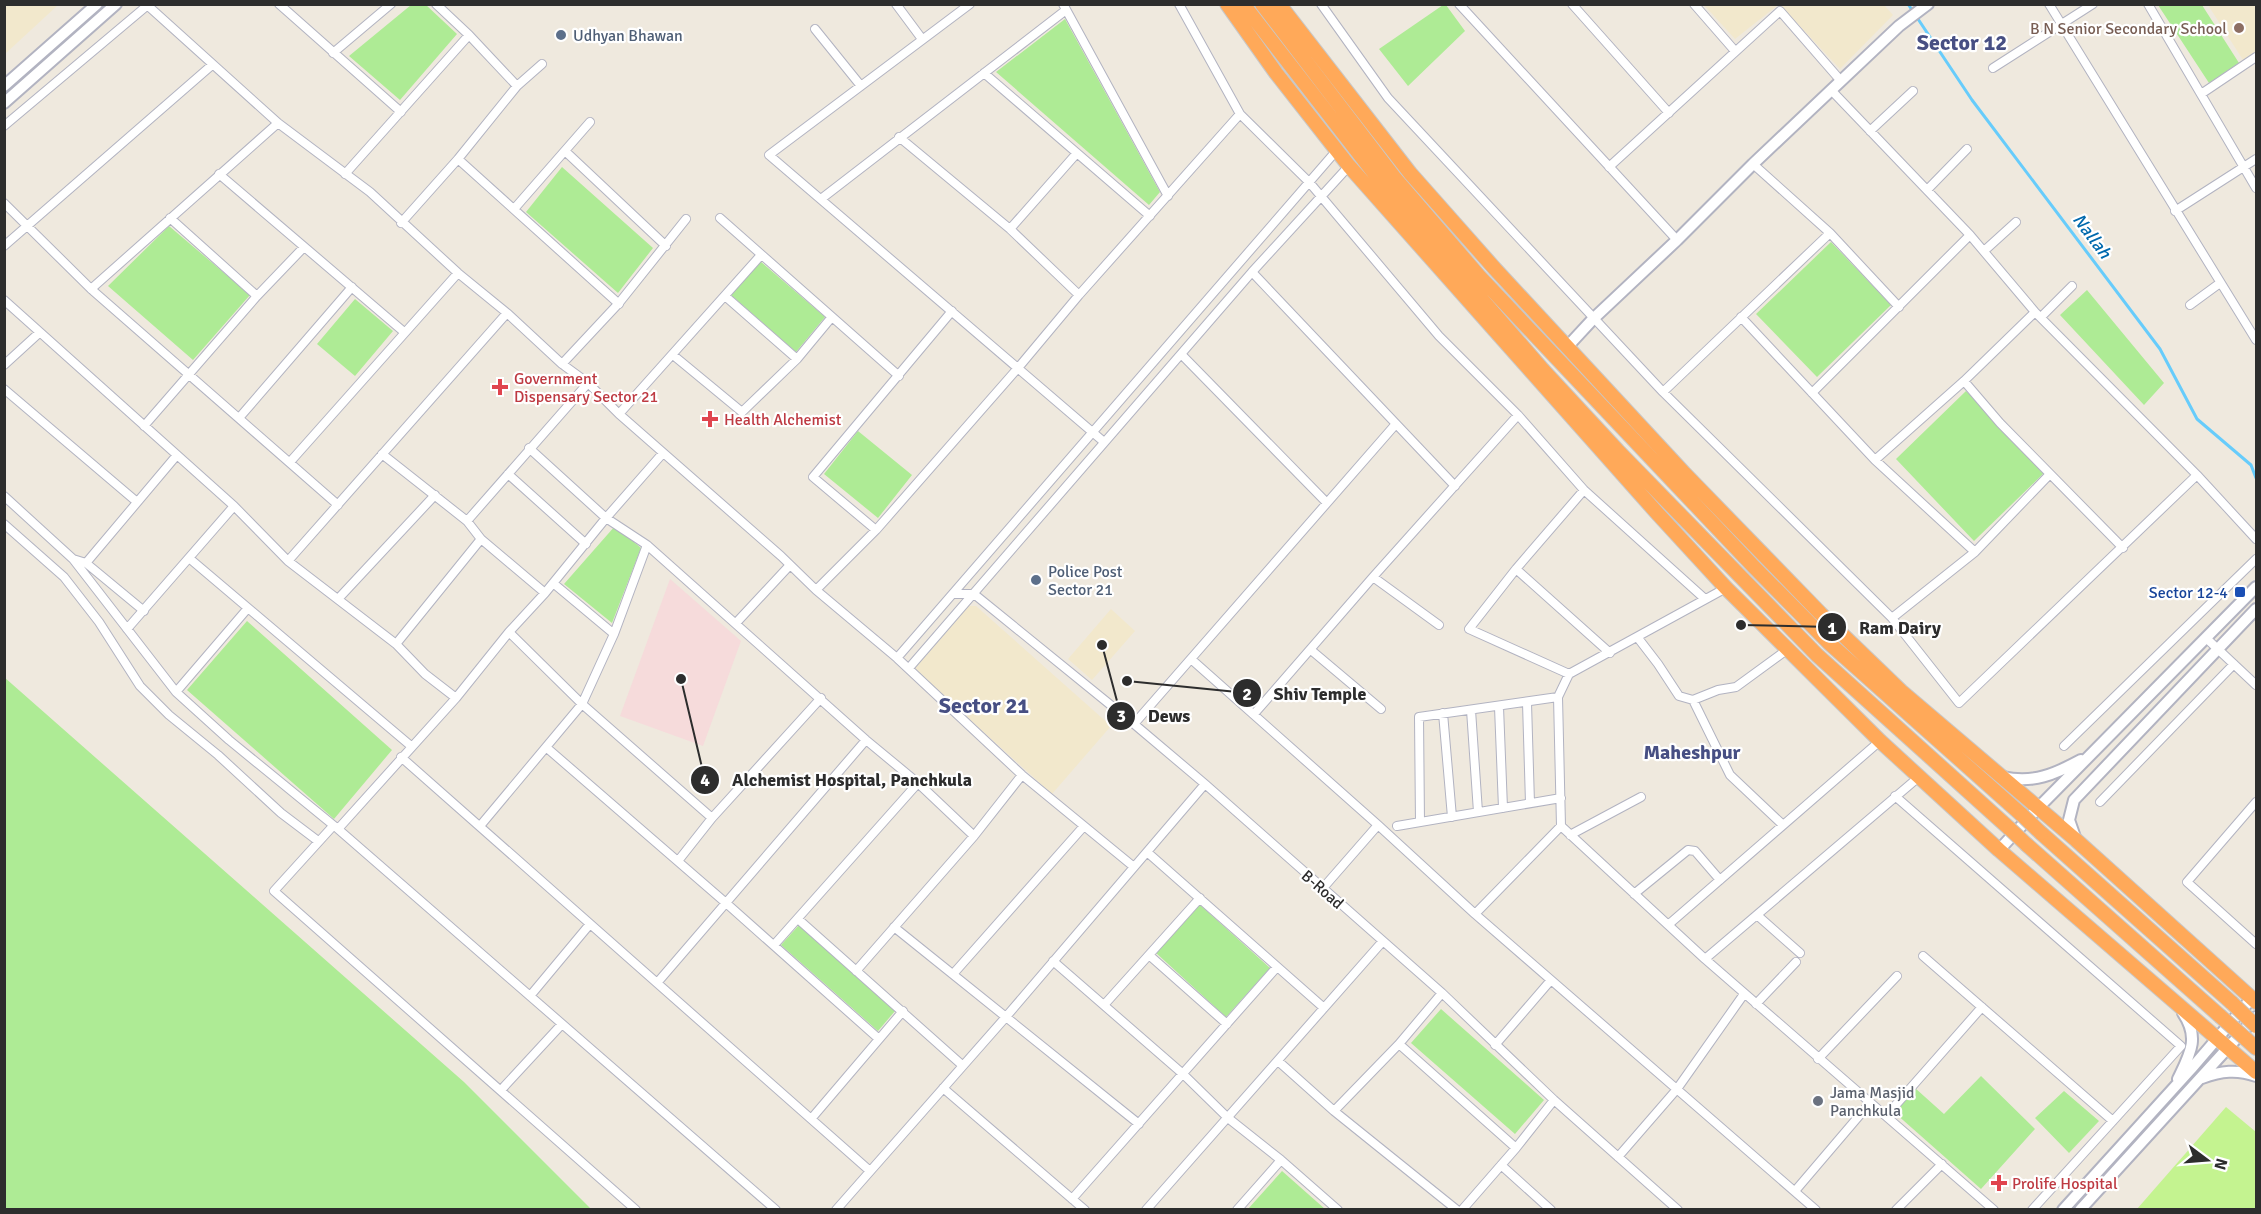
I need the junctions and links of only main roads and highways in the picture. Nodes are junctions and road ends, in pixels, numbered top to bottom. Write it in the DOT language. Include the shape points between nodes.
graph roads {
  1 [pos="1227,4"];
  2 [pos="1243,4"];
  3 [pos="1262,4"];
  4 [pos="1281,10"];
  5 [pos="1615,397"];
  6 [pos="1604,408"];
  7 [pos="1587,426"];
  8 [pos="2254,1000"];
  9 [pos="2256,1026"];
  10 [pos="2251,1043"];
  11 [pos="2256,1074"];
  1 -- 7 [label="highway" via="1349,166"];
  2 -- 7 [label="highway" via="1388,191"];
  3 -- 4 [label="highway"];
  4 -- 5 [label="highway" via="1410,173"];
  4 -- 6 [label="highway" via="1394,177 1479,276"];
  5 -- 6 [label="highway"];
  5 -- 8 [label="highway" via="1900,692 2076,840"];
  6 -- 9 [label="highway, bridge" via="1829,643"];
  7 -- 10 [label="highway, bridge" via="1817,655"];
  7 -- 11 [label="highway" via="1726,588 1880,741"];
}
